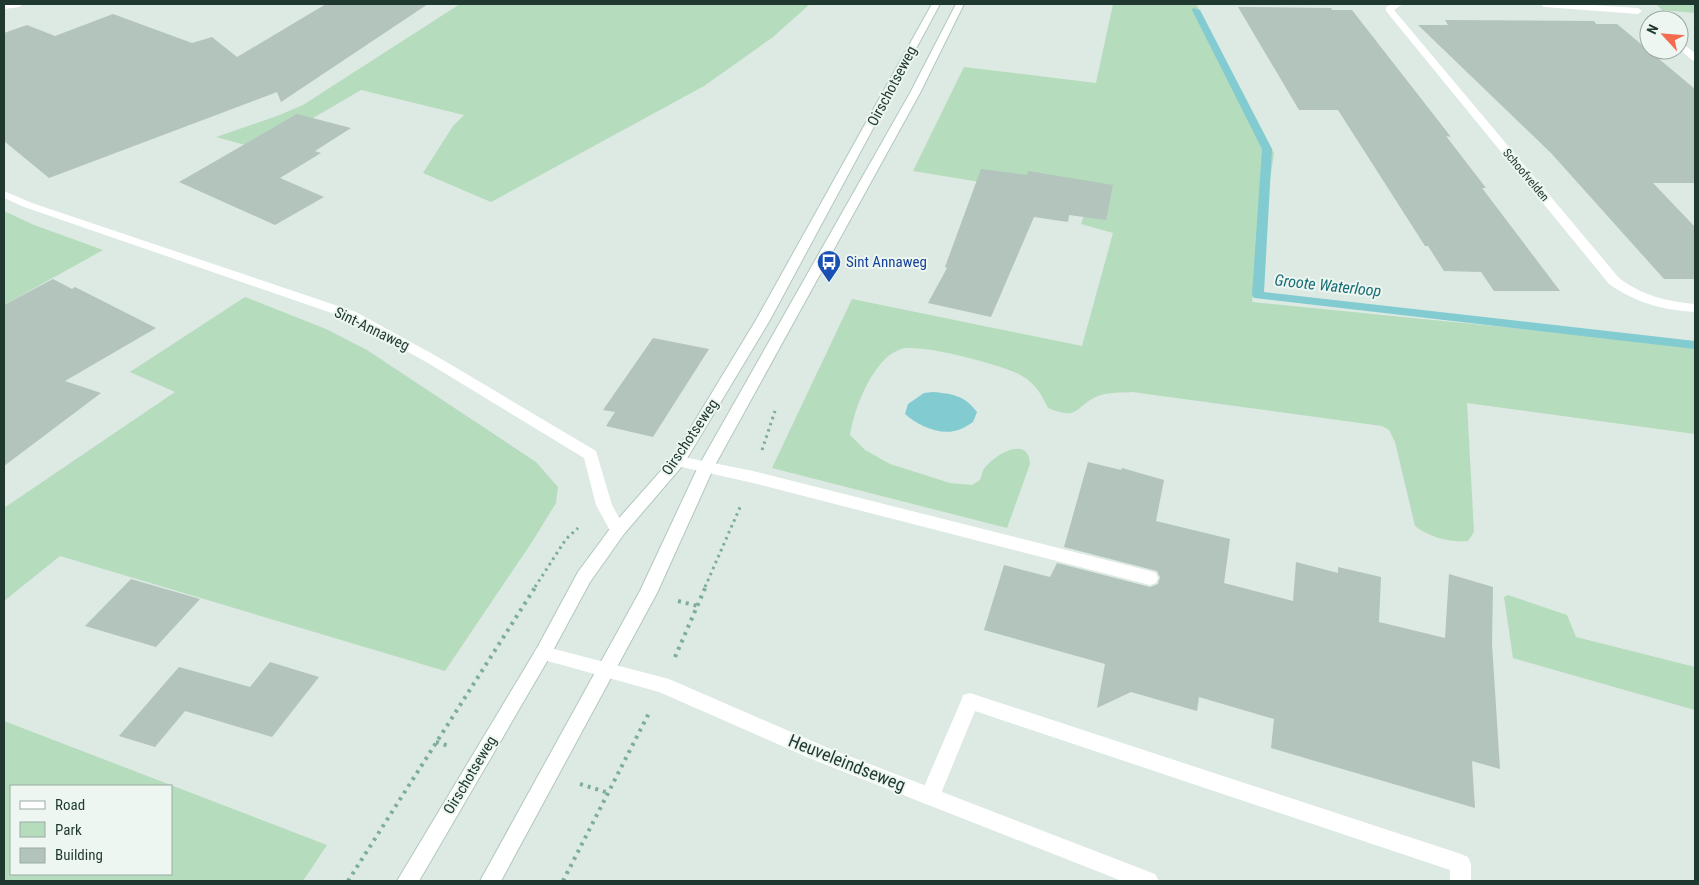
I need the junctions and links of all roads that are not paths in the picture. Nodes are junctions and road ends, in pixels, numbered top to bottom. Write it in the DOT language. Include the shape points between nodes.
graph roads {
  1 [pos="19,4"];
  2 [pos="936,4"];
  3 [pos="960,4"];
  4 [pos="1399,4"];
  5 [pos="1544,4"];
  6 [pos="1631,4"];
  7 [pos="4,6"];
  8 [pos="4,194"];
  9 [pos="1695,308"];
  10 [pos="678,461"];
  11 [pos="706,467"];
  12 [pos="618,530"];
  13 [pos="1150,578"];
  14 [pos="543,653"];
  15 [pos="605,670"];
  16 [pos="930,796"];
  17 [pos="407,881"];
  18 [pos="490,881"];
  19 [pos="1148,881"];
  20 [pos="1460,881"];
  1 -- 7 [label="main road"];
  2 -- 10 [label="main road, Oirschotseweg" via="763,320"];
  3 -- 11 [label="main road, Oirschotseweg" via="910,102"];
  4 -- 9 [label="main road, Schoofvelden" via="1389,9 1614,282 1631,294 1660,304"];
  5 -- 6 [label="main road" via="1640,14"];
  8 -- 12 [label="main road, Sint-Annaweg" via="351,315 591,455 604,505"];
  10 -- 11 [label="main road"];
  10 -- 12 [label="main road, Oirschotseweg"];
  11 -- 13 [label="main road"];
  11 -- 15 [label="main road, Oirschotseweg" via="648,593"];
  12 -- 14 [label="main road, Oirschotseweg" via="584,577"];
  14 -- 15 [label="main road, Heuveleindseweg"];
  14 -- 17 [label="main road, Oirschotseweg"];
  15 -- 16 [label="main road, Heuveleindseweg" via="662,684 821,754"];
  15 -- 18 [label="main road, Oirschotseweg"];
  16 -- 19 [label="main road, Heuveleindseweg"];
  16 -- 20 [label="main road" via="970,701 1460,864"];
}
